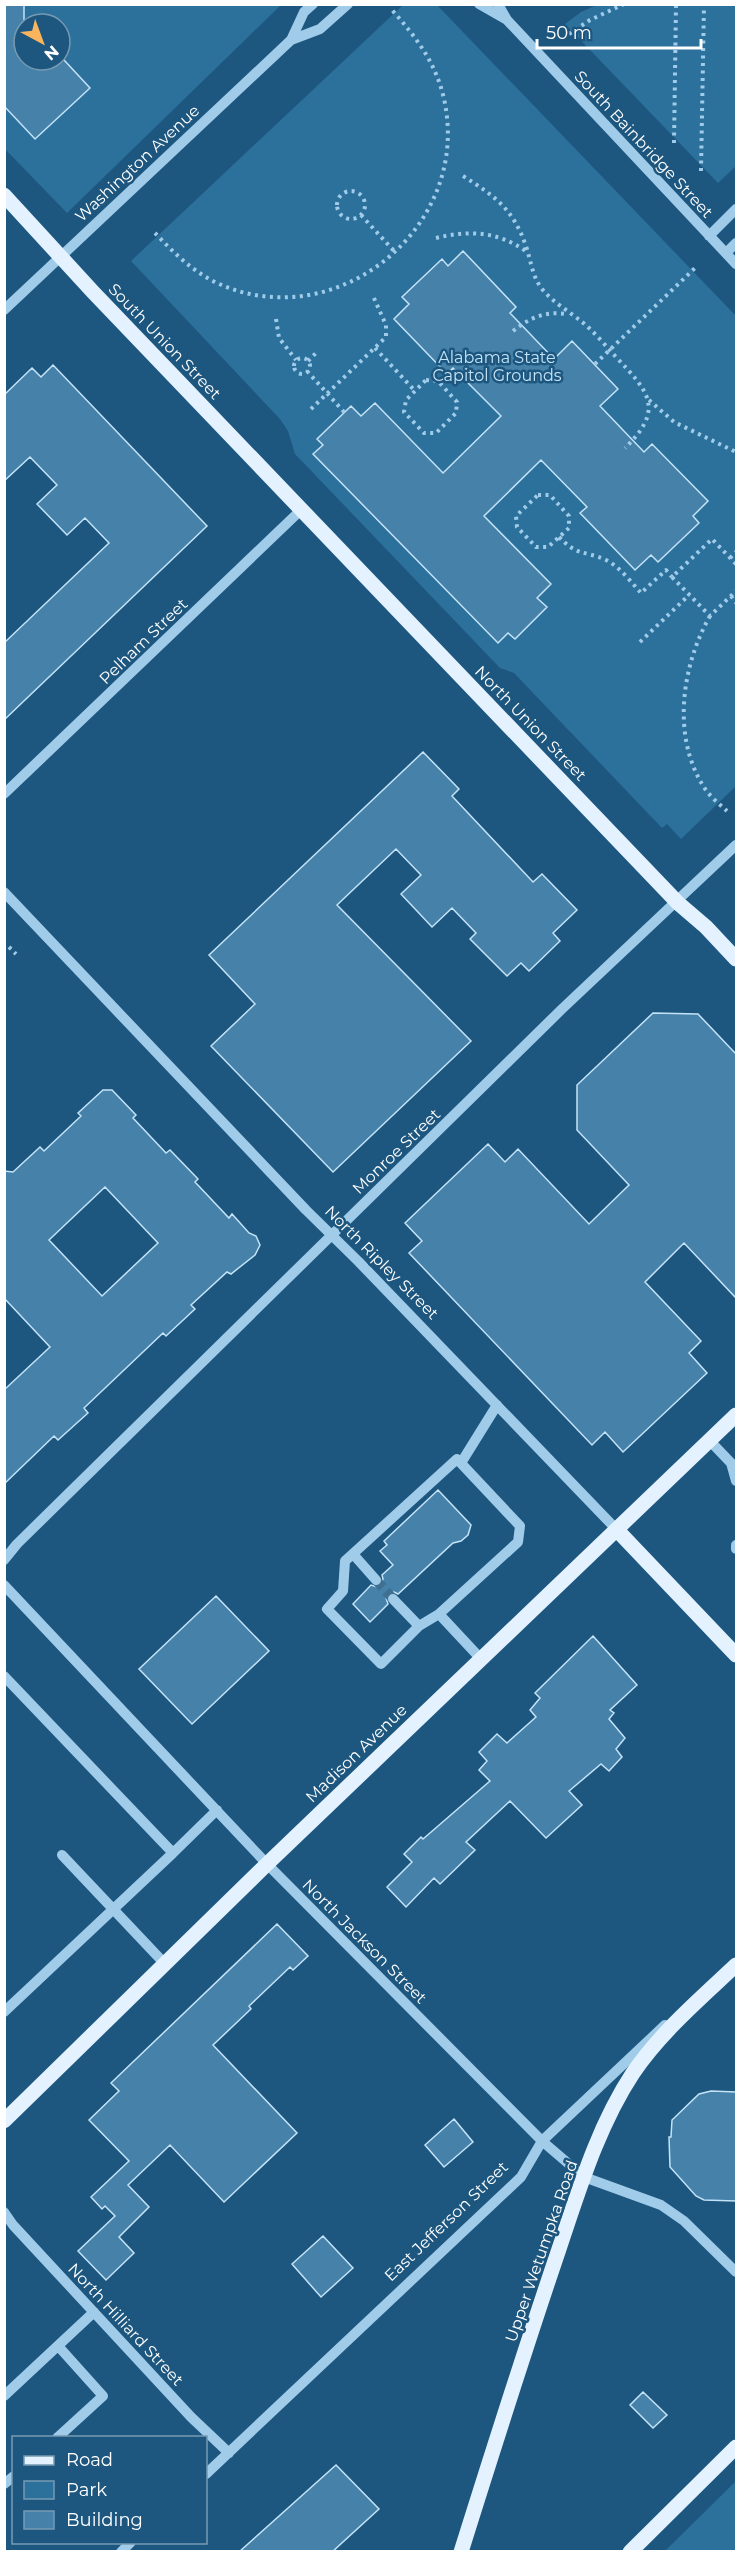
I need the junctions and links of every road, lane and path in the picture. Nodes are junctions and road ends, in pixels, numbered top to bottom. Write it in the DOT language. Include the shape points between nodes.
graph roads {
  1 [pos="313,4"];
  2 [pos="348,4"];
  3 [pos="479,4"];
  4 [pos="498,4"];
  5 [pos="624,4"];
  6 [pos="676,4"];
  7 [pos="704,4"];
  8 [pos="392,10"];
  9 [pos="507,20"];
  10 [pos="569,34"];
  11 [pos="291,40"];
  12 [pos="674,143"];
  13 [pos="701,171"];
  14 [pos="464,176"];
  15 [pos="4,195"];
  16 [pos="736,209"];
  17 [pos="361,215"];
  18 [pos="155,233"];
  19 [pos="710,236"];
  20 [pos="436,238"];
  21 [pos="736,243"];
  22 [pos="395,252"];
  23 [pos="528,252"];
  24 [pos="726,253"];
  25 [pos="61,255"];
  26 [pos="736,264"];
  27 [pos="695,268"];
  28 [pos="373,296"];
  29 [pos="4,309"];
  30 [pos="571,314"];
  31 [pos="276,319"];
  32 [pos="513,331"];
  33 [pos="375,348"];
  34 [pos="609,350"];
  35 [pos="316,353"];
  36 [pos="297,360"];
  37 [pos="308,361"];
  38 [pos="595,364"];
  39 [pos="307,371"];
  40 [pos="415,391"];
  41 [pos="327,394"];
  42 [pos="648,399"];
  43 [pos="311,409"];
  44 [pos="344,412"];
  45 [pos="625,448"];
  46 [pos="736,452"];
  47 [pos="302,509"];
  48 [pos="559,537"];
  49 [pos="736,552"];
  50 [pos="730,558"];
  51 [pos="736,564"];
  52 [pos="672,577"];
  53 [pos="736,591"];
  54 [pos="689,595"];
  55 [pos="731,596"];
  56 [pos="736,603"];
  57 [pos="710,616"];
  58 [pos="640,642"];
  59 [pos="4,794"];
  60 [pos="727,811"];
  61 [pos="736,845"];
  62 [pos="4,892"];
  63 [pos="678,903"];
  64 [pos="9,947"];
  65 [pos="15,954"];
  66 [pos="736,959"];
  67 [pos="332,1235"];
  68 [pos="497,1405"];
  69 [pos="736,1415"];
  70 [pos="710,1441"];
  71 [pos="461,1463"];
  72 [pos="734,1464"];
  73 [pos="736,1481"];
  74 [pos="617,1530"];
  75 [pos="353,1554"];
  76 [pos="4,1560"];
  77 [pos="376,1580"];
  78 [pos="4,1586"];
  79 [pos="393,1599"];
  80 [pos="439,1614"];
  81 [pos="419,1626"];
  82 [pos="736,1655"];
  83 [pos="481,1659"];
  84 [pos="4,1676"];
  85 [pos="217,1810"];
  86 [pos="173,1853"];
  87 [pos="62,1855"];
  88 [pos="267,1864"];
  89 [pos="113,1910"];
  90 [pos="165,1964"];
  91 [pos="736,1965"];
  92 [pos="708,1991"];
  93 [pos="4,2012"];
  94 [pos="4,2121"];
  95 [pos="542,2140"];
  96 [pos="584,2177"];
  97 [pos="4,2212"];
  98 [pos="736,2272"];
  99 [pos="94,2312"];
  100 [pos="59,2347"];
  101 [pos="4,2396"];
  102 [pos="59,2436"];
  103 [pos="736,2447"];
  104 [pos="229,2453"];
  105 [pos="207,2473"];
  106 [pos="461,2552"];
  107 [pos="630,2552"];
  1 -- 11 [label="street, Washington Avenue" via="304,12"];
  2 -- 11 [label="street, Washington Avenue" via="320,29"];
  3 -- 9 [label="street, South Bainbridge Street"];
  4 -- 9 [label="street, South Bainbridge Street"];
  5 -- 10 [label="path"];
  6 -- 12 [label="path"];
  7 -- 13 [label="path"];
  8 -- 22 [label="path" via="434,66 444,100 447,134 443,172 431,204"];
  9 -- 19 [label="street, South Bainbridge Street"];
  11 -- 25 [label="street, Washington Avenue"];
  14 -- 23 [label="path" via="510,211"];
  15 -- 25 [label="main road, South Union Street"];
  16 -- 19 [label="street"];
  17 -- 17 [label="path" via="365,203 362,196 350,191 341,195 337,204 343,217 352,220"];
  17 -- 22 [label="path"];
  18 -- 22 [label="path" via="176,255 204,275 233,288 266,296 300,296 332,289 362,276"];
  19 -- 24 [label="street, South Bainbridge Street"];
  20 -- 23 [label="path" via="485,233 502,237"];
  21 -- 24 [label="street"];
  23 -- 30 [label="path" via="541,287"];
  24 -- 26 [label="street, South Bainbridge Street"];
  25 -- 29 [label="street, Washington Avenue"];
  25 -- 47 [label="main road, South Union Street"];
  27 -- 34 [label="path"];
  28 -- 33 [label="path" via="386,325 386,337"];
  30 -- 32 [label="path" via="534,316"];
  30 -- 34 [label="path"];
  31 -- 36 [label="path" via="279,338"];
  33 -- 40 [label="path"];
  33 -- 41 [label="path"];
  34 -- 38 [label="path"];
  34 -- 42 [label="path" via="636,378"];
  35 -- 37 [label="path"];
  36 -- 37 [label="path"];
  36 -- 39 [label="path" via="296,371"];
  37 -- 39 [label="path"];
  39 -- 41 [label="path"];
  40 -- 40 [label="path" via="405,400 404,412 423,433 436,433 456,413 457,402 438,381 426,380"];
  41 -- 43 [label="path"];
  41 -- 44 [label="path"];
  42 -- 45 [label="path" via="646,421"];
  42 -- 46 [label="path" via="674,422"];
  47 -- 59 [label="street, Pelham Street"];
  47 -- 63 [label="main road, North Union Street"];
  48 -- 48 [label="path" via="569,528 569,516 550,495 538,495 516,516 518,527 537,547 548,547"];
  48 -- 52 [label="path" via="576,552 613,564 641,593 666,570"];
  49 -- 50 [label="path"];
  50 -- 51 [label="path"];
  50 -- 52 [label="path" via="712,539"];
  52 -- 54 [label="path"];
  53 -- 55 [label="path"];
  54 -- 57 [label="path"];
  54 -- 58 [label="path"];
  55 -- 56 [label="path"];
  55 -- 57 [label="path"];
  57 -- 60 [label="path" via="691,658 685,733 699,780"];
  61 -- 63 [label="street, Monroe Street"];
  62 -- 67 [label="street, North Ripley Street"];
  63 -- 66 [label="main road, North Union Street"];
  63 -- 67 [label="street, Monroe Street" via="563,1008"];
  64 -- 65 [label="path"];
  67 -- 68 [label="street, North Ripley Street"];
  67 -- 76 [label="street, Monroe Street"];
  68 -- 71 [label="street"];
  68 -- 74 [label="street, North Ripley Street"];
  69 -- 70 [label="main road, Madison Avenue"];
  70 -- 72 [label="street"];
  70 -- 74 [label="main road, Madison Avenue"];
  71 -- 75 [label="street" via="457,1459"];
  71 -- 80 [label="street" via="520,1526 518,1542"];
  72 -- 73 [label="street"];
  74 -- 82 [label="main road, North Ripley Street"];
  74 -- 83 [label="main road, Madison Avenue"];
  75 -- 77 [label="street"];
  75 -- 81 [label="street" via="345,1561 343,1591 327,1609 381,1664"];
  78 -- 85 [label="street, North Jackson Street"];
  79 -- 81 [label="street"];
  80 -- 81 [label="street"];
  80 -- 83 [label="street"];
  83 -- 88 [label="main road, Madison Avenue"];
  84 -- 86 [label="street"];
  85 -- 86 [label="street"];
  85 -- 88 [label="street, North Jackson Street"];
  86 -- 89 [label="street"];
  87 -- 89 [label="street"];
  88 -- 90 [label="main road, Madison Avenue"];
  88 -- 95 [label="street, North Jackson Street"];
  89 -- 90 [label="street"];
  89 -- 93 [label="street"];
  90 -- 94 [label="main road, Madison Avenue"];
  91 -- 92 [label="main road, East Jefferson Street"];
  92 -- 95 [label="street, East Jefferson Street" via="662,2027"];
  92 -- 96 [label="main road, Upper Wetumpka Road" via="657,2041 632,2074"];
  95 -- 96 [label="street, North Jackson Street"];
  95 -- 104 [label="street, East Jefferson Street" via="521,2177"];
  96 -- 98 [label="street, North Jackson Street" via="661,2205 684,2221"];
  96 -- 106 [label="main road, Upper Wetumpka Road"];
  97 -- 99 [label="street, North Hilliard Street"];
  99 -- 100 [label="street"];
  99 -- 104 [label="street, North Hilliard Street"];
  100 -- 101 [label="street"];
  100 -- 102 [label="street" via="103,2396"];
  103 -- 107 [label="main road"];
  104 -- 105 [label="street, East Jefferson Street"];
}
